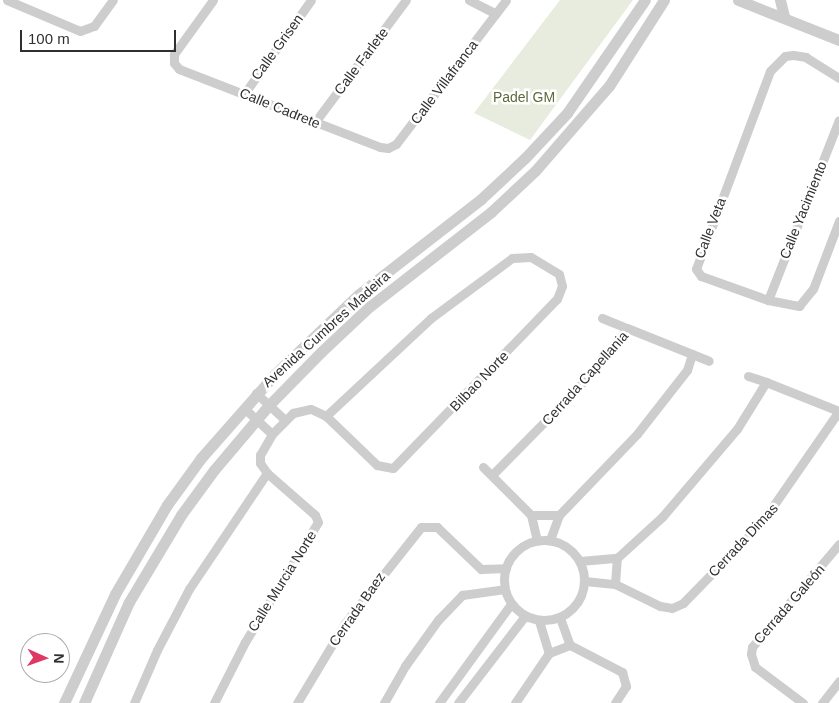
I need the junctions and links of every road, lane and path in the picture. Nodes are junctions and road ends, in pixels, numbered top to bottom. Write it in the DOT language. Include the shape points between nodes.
graph roads {
  1 [pos="113,0"];
  2 [pos="214,0"];
  3 [pos="311,0"];
  4 [pos="406,0"];
  5 [pos="469,0"];
  6 [pos="506,0"];
  7 [pos="645,0"];
  8 [pos="664,0"];
  9 [pos="738,0"];
  10 [pos="780,0"];
  11 [pos="10,1"];
  12 [pos="487,3"];
  13 [pos="767,4"];
  14 [pos="496,14"];
  15 [pos="784,16"];
  16 [pos="839,40"];
  17 [pos="839,78"];
  18 [pos="244,94"];
  19 [pos="839,120"];
  20 [pos="315,122"];
  21 [pos="388,148"];
  22 [pos="839,220"];
  23 [pos="768,300"];
  24 [pos="602,318"];
  25 [pos="627,328"];
  26 [pos="692,354"];
  27 [pos="708,361"];
  28 [pos="748,376"];
  29 [pos="766,382"];
  30 [pos="256,393"];
  31 [pos="269,405"];
  32 [pos="244,408"];
  33 [pos="839,411"];
  34 [pos="326,416"];
  35 [pos="256,419"];
  36 [pos="285,420"];
  37 [pos="272,434"];
  38 [pos="483,467"];
  39 [pos="266,473"];
  40 [pos="492,475"];
  41 [pos="531,514"];
  42 [pos="559,514"];
  43 [pos="537,540"];
  44 [pos="550,540"];
  45 [pos="839,544"];
  46 [pos="616,558"];
  47 [pos="580,561"];
  48 [pos="506,568"];
  49 [pos="585,581"];
  50 [pos="616,584"];
  51 [pos="505,589"];
  52 [pos="511,604"];
  53 [pos="525,616"];
  54 [pos="560,618"];
  55 [pos="539,621"];
  56 [pos="570,645"];
  57 [pos="549,653"];
  58 [pos="839,681"];
  59 [pos="64,703"];
  60 [pos="84,703"];
  61 [pos="134,703"];
  62 [pos="214,703"];
  63 [pos="296,703"];
  64 [pos="384,703"];
  65 [pos="439,703"];
  66 [pos="458,703"];
  67 [pos="515,703"];
  68 [pos="615,703"];
  69 [pos="803,703"];
  70 [pos="822,703"];
  1 -- 11 [label="street" via="88,30 80,31"];
  2 -- 18 [label="street, Calle Cadrete" via="174,54 174,63 179,68"];
  3 -- 18 [label="street, Calle Grisen"];
  4 -- 20 [label="street, Calle Farlete"];
  5 -- 12 [label="street"];
  6 -- 14 [label="street, Calle Villafranca"];
  7 -- 30 [label="street, Avenida Cumbres Madeira" via="588,84 525,158 481,199 359,294"];
  8 -- 31 [label="street, Avenida Cumbres Madeira" via="610,86 535,171 491,212 369,307"];
  9 -- 13 [label="street"];
  10 -- 15 [label="street"];
  12 -- 14 [label="street"];
  13 -- 15 [label="street"];
  14 -- 21 [label="street, Calle Villafranca" via="396,144"];
  15 -- 16 [label="street"];
  17 -- 23 [label="street, Calle Veta" via="806,57 793,55 785,56 770,71 697,263 701,276"];
  18 -- 20 [label="street, Calle Cadrete"];
  19 -- 23 [label="street, Calle Yacimiento"];
  20 -- 21 [label="street, Calle Cadrete" via="380,148"];
  22 -- 23 [label="street, Calle Veta" via="806,299 798,306"];
  24 -- 25 [label="street"];
  25 -- 26 [label="street, Cerrada Capellania"];
  25 -- 40 [label="street, Cerrada Capellania" via="593,371"];
  26 -- 27 [label="street, Cerrada Capellania"];
  26 -- 42 [label="street" via="687,370 643,427"];
  28 -- 29 [label="street, Cerrada Dimas"];
  29 -- 33 [label="street, Cerrada Dimas"];
  29 -- 46 [label="street" via="738,429 696,481"];
  30 -- 31 [label="street"];
  30 -- 32 [label="street, Avenida Cumbres Madeira"];
  31 -- 35 [label="street, Avenida Cumbres Madeira"];
  31 -- 36 [label="street"];
  32 -- 35 [label="street"];
  32 -- 59 [label="street, Avenida Cumbres Madeira" via="195,466 134,559"];
  33 -- 50 [label="street, Cerrada Dimas" via="762,522 683,603 672,608 660,606"];
  34 -- 34 [label="street, Bilbao Norte" via="431,318 512,258 531,257 559,274 562,291 556,299 393,468 383,468"];
  34 -- 36 [label="street" via="311,409 301,409"];
  35 -- 37 [label="street"];
  35 -- 60 [label="street, Avenida Cumbres Madeira" via="214,470 146,572 129,602"];
  36 -- 37 [label="street"];
  37 -- 39 [label="street" via="260,455"];
  38 -- 40 [label="street"];
  39 -- 61 [label="street" via="189,589"];
  39 -- 62 [label="street, Calle Murcia Norte" via="315,515 318,522 245,642"];
  40 -- 41 [label="street"];
  41 -- 42 [label="street"];
  41 -- 43 [label="street"];
  42 -- 44 [label="street"];
  43 -- 44 [label="street"];
  43 -- 48 [label="street" via="523,545"];
  44 -- 47 [label="street" via="562,544"];
  45 -- 69 [label="street, Cerrada Galeón" via="752,647 750,654 756,667"];
  46 -- 47 [label="street"];
  46 -- 50 [label="street"];
  47 -- 49 [label="street"];
  48 -- 51 [label="street"];
  48 -- 63 [label="street, Cerrada Baez" via="481,569 437,527 421,527 364,596"];
  49 -- 50 [label="street, Cerrada Dimas"];
  49 -- 54 [label="street" via="578,603"];
  51 -- 52 [label="street"];
  51 -- 64 [label="street" via="462,595 427,635"];
  52 -- 53 [label="street"];
  52 -- 65 [label="street"];
  53 -- 55 [label="street"];
  53 -- 66 [label="street"];
  54 -- 55 [label="street"];
  54 -- 56 [label="street"];
  55 -- 57 [label="street"];
  56 -- 57 [label="street"];
  56 -- 68 [label="street" via="622,672 626,686"];
  57 -- 67 [label="street"];
  58 -- 70 [label="street"];
}
